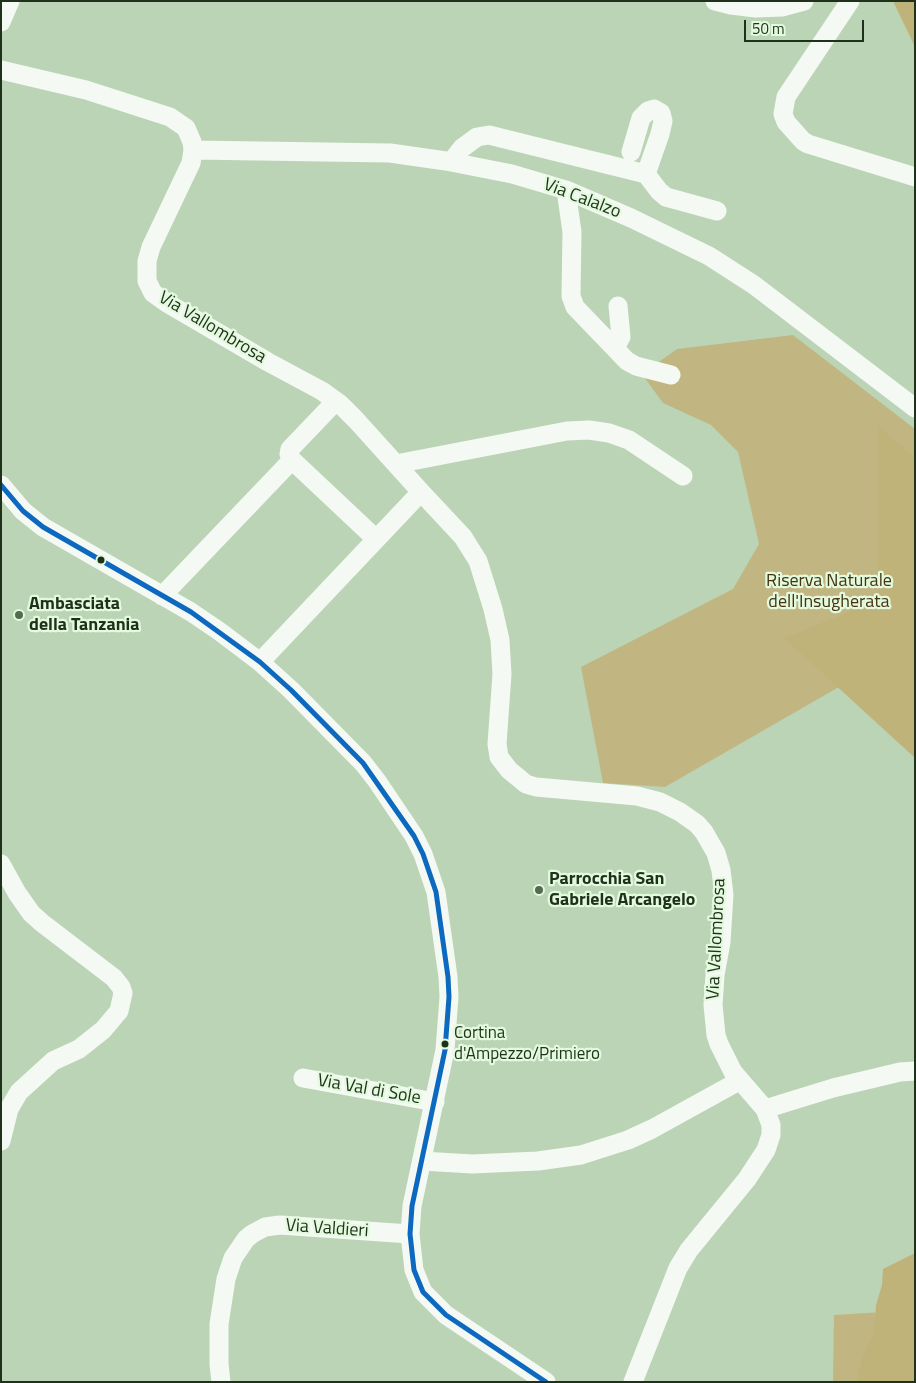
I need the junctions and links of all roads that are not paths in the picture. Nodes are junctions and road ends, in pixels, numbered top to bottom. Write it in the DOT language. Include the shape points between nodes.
graph roads {
  1 [pos="10,1"];
  2 [pos="715,1"];
  3 [pos="804,1"];
  4 [pos="850,1"];
  5 [pos="1,22"];
  6 [pos="1,70"];
  7 [pos="193,150"];
  8 [pos="631,152"];
  9 [pos="451,162"];
  10 [pos="646,174"];
  11 [pos="915,177"];
  12 [pos="566,190"];
  13 [pos="717,211"];
  14 [pos="618,306"];
  15 [pos="615,348"];
  16 [pos="671,375"];
  17 [pos="336,401"];
  18 [pos="915,408"];
  19 [pos="292,460"];
  20 [pos="396,464"];
  21 [pos="683,476"];
  22 [pos="1,485"];
  23 [pos="421,492"];
  24 [pos="376,539"];
  25 [pos="162,596"];
  26 [pos="260,662"];
  27 [pos="1,864"];
  28 [pos="915,1071"];
  29 [pos="303,1078"];
  30 [pos="739,1081"];
  31 [pos="435,1102"];
  32 [pos="764,1110"];
  33 [pos="1,1142"];
  34 [pos="422,1161"];
  35 [pos="410,1234"];
  36 [pos="221,1382"];
  37 [pos="546,1382"];
  38 [pos="633,1382"];
  1 -- 5 [label="street"];
  2 -- 3 [label="street" via="756,8 782,7"];
  4 -- 11 [label="street" via="786,97 783,114 786,122 808,144"];
  6 -- 7 [label="street" via="86,90 170,118 186,128"];
  7 -- 9 [label="street, Via Calalzo" via="390,153"];
  7 -- 17 [label="street, Via Vallombrosa" via="189,168 148,254 146,276 150,288 167,303"];
  8 -- 10 [label="street" via="641,118 654,109 661,113 660,134"];
  9 -- 10 [label="street" via="477,137 489,135"];
  9 -- 12 [label="street, Via Calalzo" via="512,174"];
  10 -- 13 [label="street" via="666,197"];
  12 -- 15 [label="street" via="572,232 570,296 575,307"];
  12 -- 18 [label="street, Via Calalzo" via="709,256 754,285"];
  14 -- 15 [label="street" via="621,337"];
  15 -- 16 [label="street" via="636,366"];
  17 -- 19 [label="street" via="290,448"];
  17 -- 20 [label="street, Via Vallombrosa"];
  19 -- 24 [label="street"];
  19 -- 25 [label="street"];
  20 -- 21 [label="street" via="567,431 589,430 629,440"];
  20 -- 23 [label="street, Via Vallombrosa"];
  22 -- 25 [label="street" via="23,511 43,527"];
  23 -- 24 [label="street"];
  23 -- 30 [label="street, Via Vallombrosa" via="463,536 482,571 501,652 497,751 509,770 526,784 637,796 660,802 696,824 716,853 724,895 715,975 714,1023 719,1044"];
  24 -- 26 [label="street"];
  25 -- 26 [label="street" via="219,631"];
  26 -- 31 [label="street" via="366,767 407,825 427,864 439,908 449,990 445,1050"];
  27 -- 33 [label="street" via="17,893 42,923 114,978 123,996 119,1011 103,1030 79,1049 53,1061 19,1092 6,1115"];
  28 -- 32 [label="street" via="833,1088"];
  29 -- 31 [label="street, Via Val di Sole"];
  30 -- 32 [label="street, Via Vallombrosa"];
  30 -- 34 [label="street" via="652,1129 581,1155 472,1164"];
  31 -- 34 [label="street"];
  32 -- 38 [label="street, Via Vallombrosa" via="771,1130 770,1142 734,1196 678,1268"];
  34 -- 35 [label="street" via="413,1197"];
  35 -- 36 [label="street, Via Valdieri" via="280,1224 252,1234 234,1258 226,1279 219,1334"];
  35 -- 37 [label="street" via="416,1277 423,1292 455,1322"];
}
